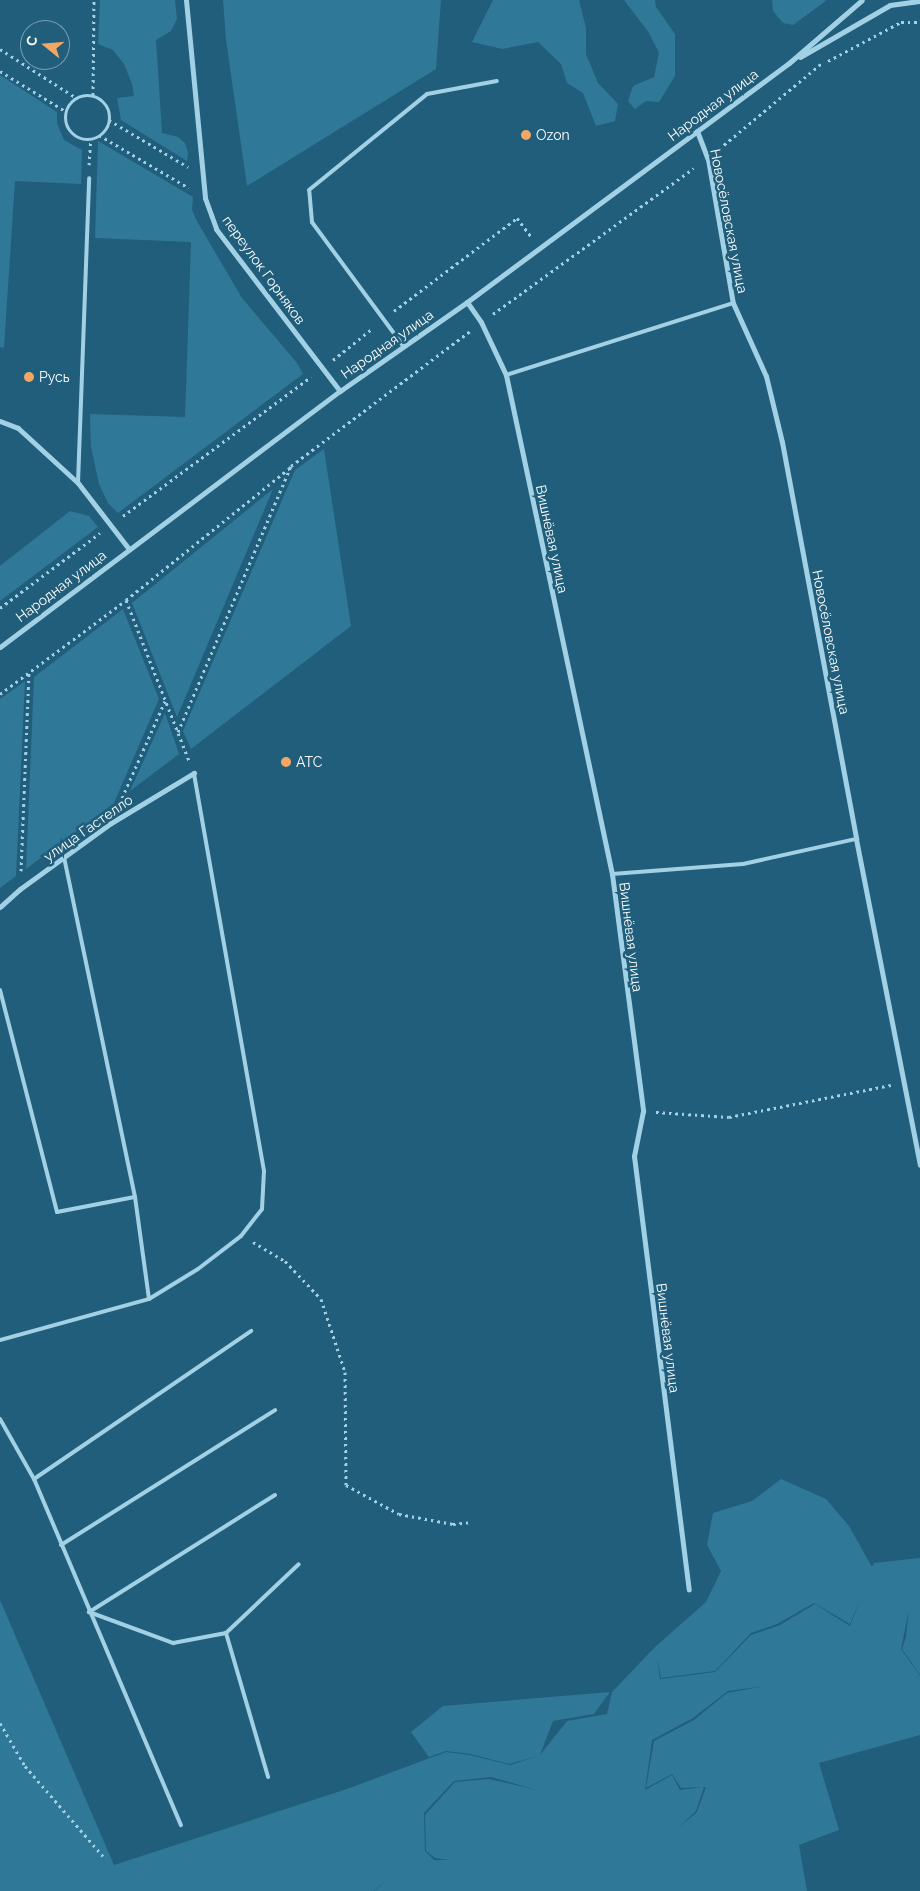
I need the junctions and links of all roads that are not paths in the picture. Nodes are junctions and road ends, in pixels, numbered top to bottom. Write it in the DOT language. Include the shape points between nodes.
graph roads {
  1 [pos="186,0"];
  2 [pos="862,0"];
  3 [pos="920,1"];
  4 [pos="789,63"];
  5 [pos="497,81"];
  6 [pos="697,131"];
  7 [pos="89,178"];
  8 [pos="467,302"];
  9 [pos="733,303"];
  10 [pos="404,346"];
  11 [pos="506,375"];
  12 [pos="340,391"];
  13 [pos="0,421"];
  14 [pos="78,483"];
  15 [pos="129,549"];
  16 [pos="0,648"];
  17 [pos="194,773"];
  18 [pos="856,840"];
  19 [pos="64,857"];
  20 [pos="612,874"];
  21 [pos="0,907"];
  22 [pos="0,990"];
  23 [pos="920,1165"];
  24 [pos="135,1197"];
  25 [pos="149,1298"];
  26 [pos="252,1332"];
  27 [pos="0,1340"];
  28 [pos="275,1410"];
  29 [pos="0,1419"];
  30 [pos="34,1479"];
  31 [pos="275,1495"];
  32 [pos="61,1545"];
  33 [pos="299,1564"];
  34 [pos="689,1590"];
  35 [pos="89,1612"];
  36 [pos="226,1633"];
  37 [pos="268,1777"];
  38 [pos="181,1825"];
  1 -- 12 [label="street, переулок Горняков" via="205,198 216,228"];
  2 -- 4 [label="street"];
  3 -- 4 [label="street" via="890,5"];
  4 -- 6 [label="street, Народная улица"];
  5 -- 10 [label="lane" via="427,94 309,190 312,222"];
  6 -- 8 [label="street, Народная улица"];
  6 -- 9 [label="street, Новосёловская улица" via="708,158"];
  7 -- 14 [label="lane"];
  8 -- 10 [label="street, Народная улица"];
  8 -- 11 [label="street, Вишнёвая улица" via="482,322"];
  9 -- 11 [label="lane"];
  9 -- 18 [label="street, Новосёловская улица" via="766,376 782,442"];
  10 -- 12 [label="street, Народная улица"];
  11 -- 20 [label="street, Вишнёвая улица"];
  12 -- 15 [label="street, Народная улица"];
  13 -- 14 [label="street" via="18,428"];
  14 -- 15 [label="street"];
  15 -- 16 [label="street, Народная улица"];
  17 -- 19 [label="street, улица Гастелло" via="111,823"];
  17 -- 25 [label="lane" via="264,1171 262,1209 242,1236 198,1269"];
  18 -- 20 [label="lane" via="744,864"];
  18 -- 23 [label="street, Новосёловская улица"];
  19 -- 21 [label="street, улица Гастелло"];
  19 -- 24 [label="lane"];
  20 -- 34 [label="street, Вишнёвая улица" via="643,1112 634,1156"];
  22 -- 24 [label="lane" via="57,1212"];
  24 -- 25 [label="lane"];
  25 -- 27 [label="lane"];
  26 -- 30 [label="lane"];
  28 -- 32 [label="lane"];
  29 -- 30 [label="lane"];
  30 -- 32 [label="lane"];
  31 -- 35 [label="lane"];
  32 -- 35 [label="lane"];
  33 -- 36 [label="lane"];
  35 -- 36 [label="lane" via="173,1643"];
  35 -- 38 [label="lane"];
  36 -- 37 [label="lane"];
}
